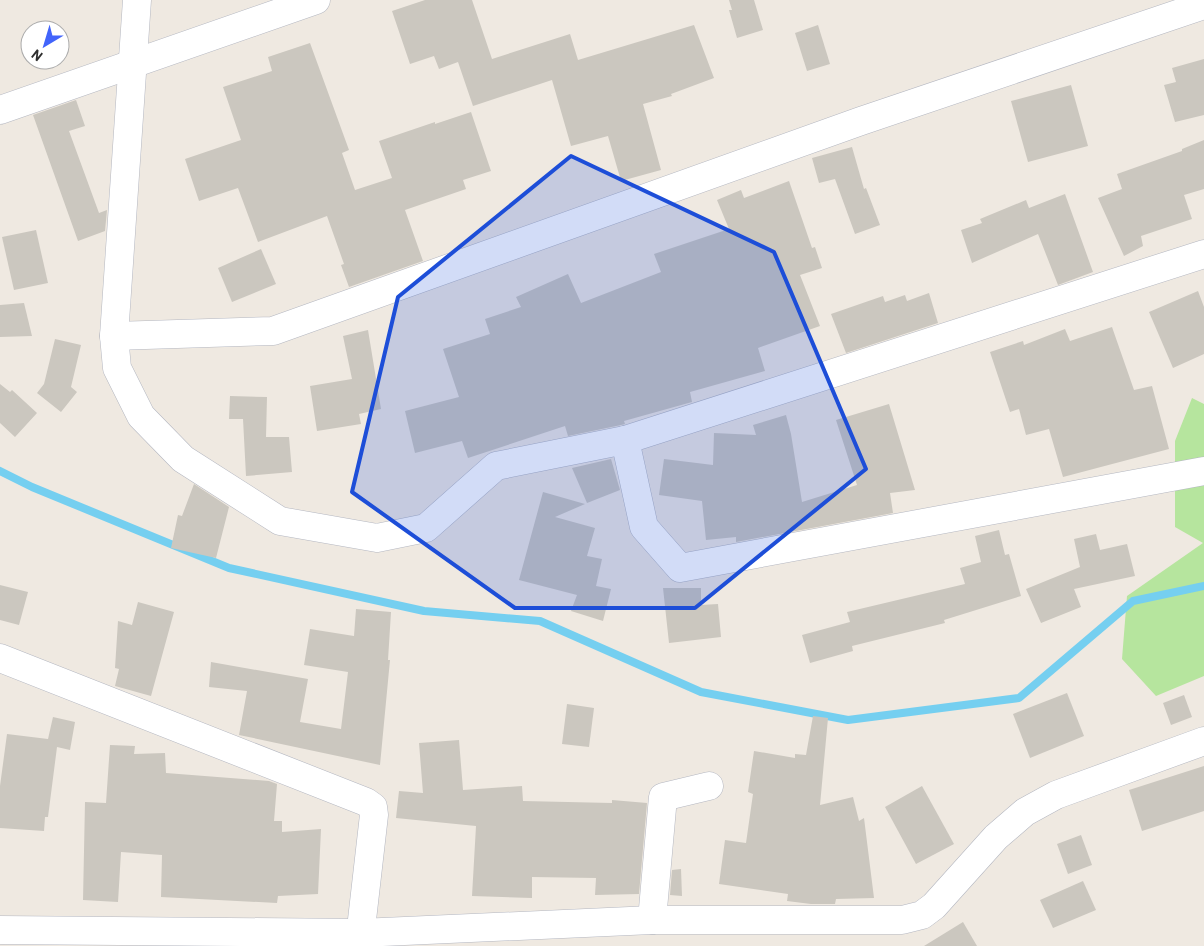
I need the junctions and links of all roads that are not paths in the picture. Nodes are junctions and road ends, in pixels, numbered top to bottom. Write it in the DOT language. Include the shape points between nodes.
graph roads {
  1 [pos="137,0"];
  2 [pos="316,0"];
  3 [pos="1204,5"];
  4 [pos="131,66"];
  5 [pos="0,110"];
  6 [pos="1204,254"];
  7 [pos="114,336"];
  8 [pos="625,440"];
  9 [pos="1204,471"];
  10 [pos="0,658"];
  11 [pos="1204,742"];
  12 [pos="709,786"];
  13 [pos="652,920"];
  14 [pos="0,930"];
  15 [pos="360,940"];
  1 -- 4 [label="street"];
  2 -- 4 [label="street"];
  3 -- 7 [label="street" via="861,121 273,331"];
  4 -- 5 [label="street"];
  4 -- 7 [label="street"];
  6 -- 8 [label="street"];
  7 -- 8 [label="street" via="117,368 141,416 183,460 280,521 377,538 426,528 496,466"];
  8 -- 9 [label="street" via="644,527 680,568"];
  10 -- 15 [label="street" via="373,807"];
  11 -- 13 [label="street" via="1056,795 1025,812 996,837 934,906 922,915 902,920"];
  12 -- 13 [label="street" via="663,797"];
  13 -- 15 [label="street"];
  14 -- 15 [label="street"];
}
